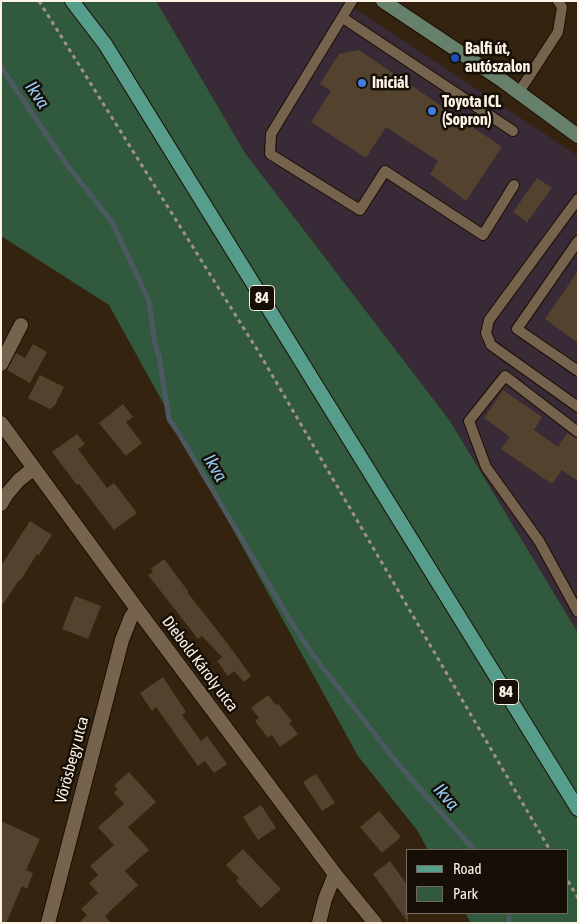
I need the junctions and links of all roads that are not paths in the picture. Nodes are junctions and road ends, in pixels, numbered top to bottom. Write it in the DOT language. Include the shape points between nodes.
graph roads {
  1 [pos="72,1"];
  2 [pos="352,1"];
  3 [pos="384,1"];
  4 [pos="558,1"];
  5 [pos="343,18"];
  6 [pos="520,92"];
  7 [pos="513,130"];
  8 [pos="578,136"];
  9 [pos="514,184"];
  10 [pos="578,199"];
  11 [pos="578,241"];
  12 [pos="22,325"];
  13 [pos="1,364"];
  14 [pos="578,372"];
  15 [pos="578,407"];
  16 [pos="1,423"];
  17 [pos="578,432"];
  18 [pos="34,468"];
  19 [pos="1,504"];
  20 [pos="137,609"];
  21 [pos="578,612"];
  22 [pos="578,808"];
  23 [pos="335,874"];
  24 [pos="48,923"];
  25 [pos="319,923"];
  26 [pos="376,923"];
  1 -- 22 [label="main road, 84" via="105,44"];
  2 -- 5 [label="lane"];
  3 -- 6 [label="main road"];
  4 -- 6 [label="lane" via="562,7 558,32"];
  5 -- 7 [label="lane"];
  5 -- 9 [label="lane" via="271,134 270,154 360,210 385,170 483,235"];
  6 -- 8 [label="main road"];
  10 -- 15 [label="lane" via="489,320 486,333 491,345"];
  11 -- 14 [label="lane" via="517,329"];
  12 -- 13 [label="street"];
  16 -- 18 [label="street, Diebold Károly utca"];
  17 -- 21 [label="lane" via="505,376 469,421 486,467 539,541"];
  18 -- 19 [label="street" via="19,480"];
  18 -- 20 [label="street, Diebold Károly utca"];
  20 -- 23 [label="street, Diebold Károly utca"];
  20 -- 24 [label="street, Vörösbegy utca" via="122,640"];
  23 -- 25 [label="street"];
  23 -- 26 [label="street, Diebold Károly utca"];
}
